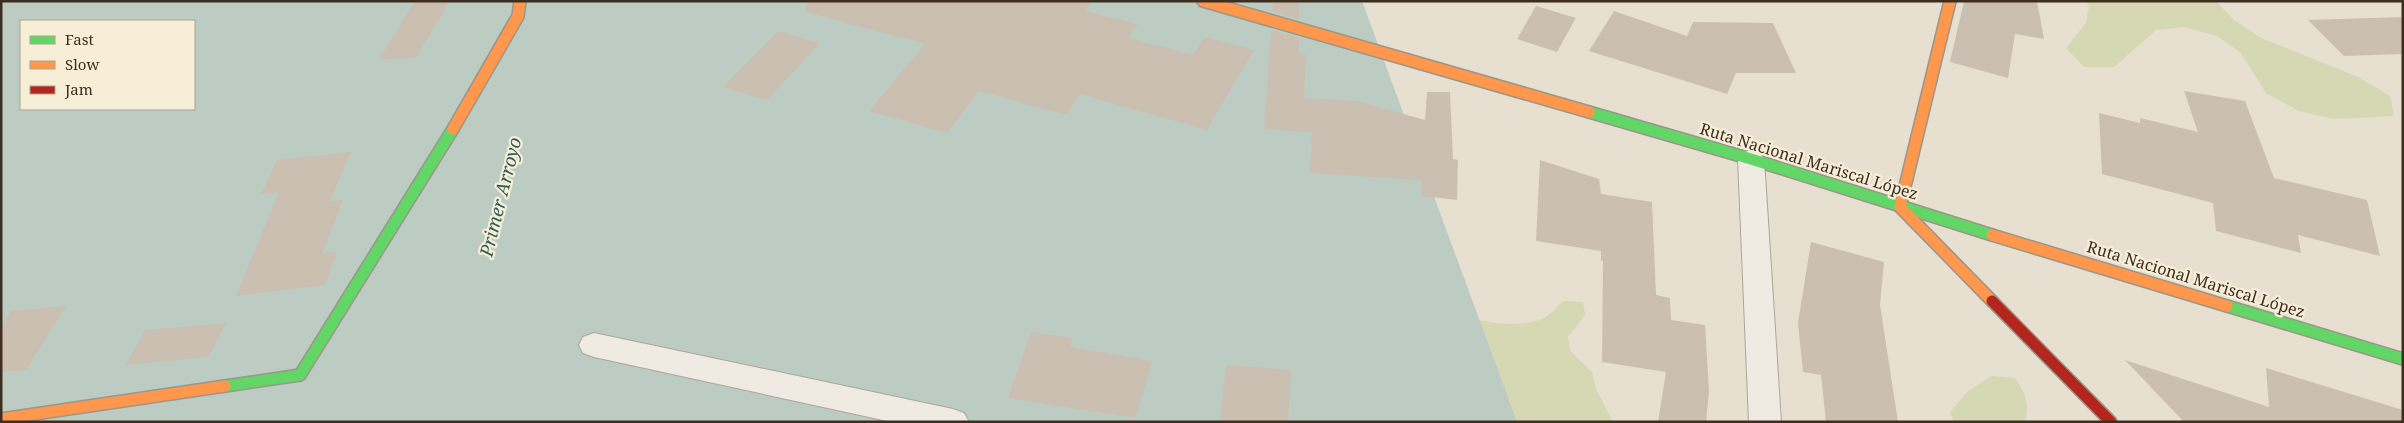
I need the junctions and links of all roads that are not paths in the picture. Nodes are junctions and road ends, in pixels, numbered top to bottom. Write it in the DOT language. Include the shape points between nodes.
graph roads {
  1 [pos="520,1"];
  2 [pos="1203,1"];
  3 [pos="1950,1"];
  4 [pos="1751,159"];
  5 [pos="1900,207"];
  6 [pos="594,345"];
  7 [pos="2403,359"];
  8 [pos="856,412"];
  9 [pos="1,419"];
  10 [pos="953,422"];
  11 [pos="1765,422"];
  12 [pos="2111,422"];
  1 -- 9 [label="main road" via="518,16 481,82 300,375"];
  2 -- 4 [label="main road, Ruta Nacional Mariscal López"];
  3 -- 5 [label="main road"];
  4 -- 5 [label="main road, Ruta Nacional Mariscal López"];
  4 -- 11 [label="street"];
  5 -- 7 [label="main road, Ruta Nacional Mariscal López"];
  5 -- 12 [label="main road"];
  6 -- 8 [label="street"];
  8 -- 10 [label="street"];
}
